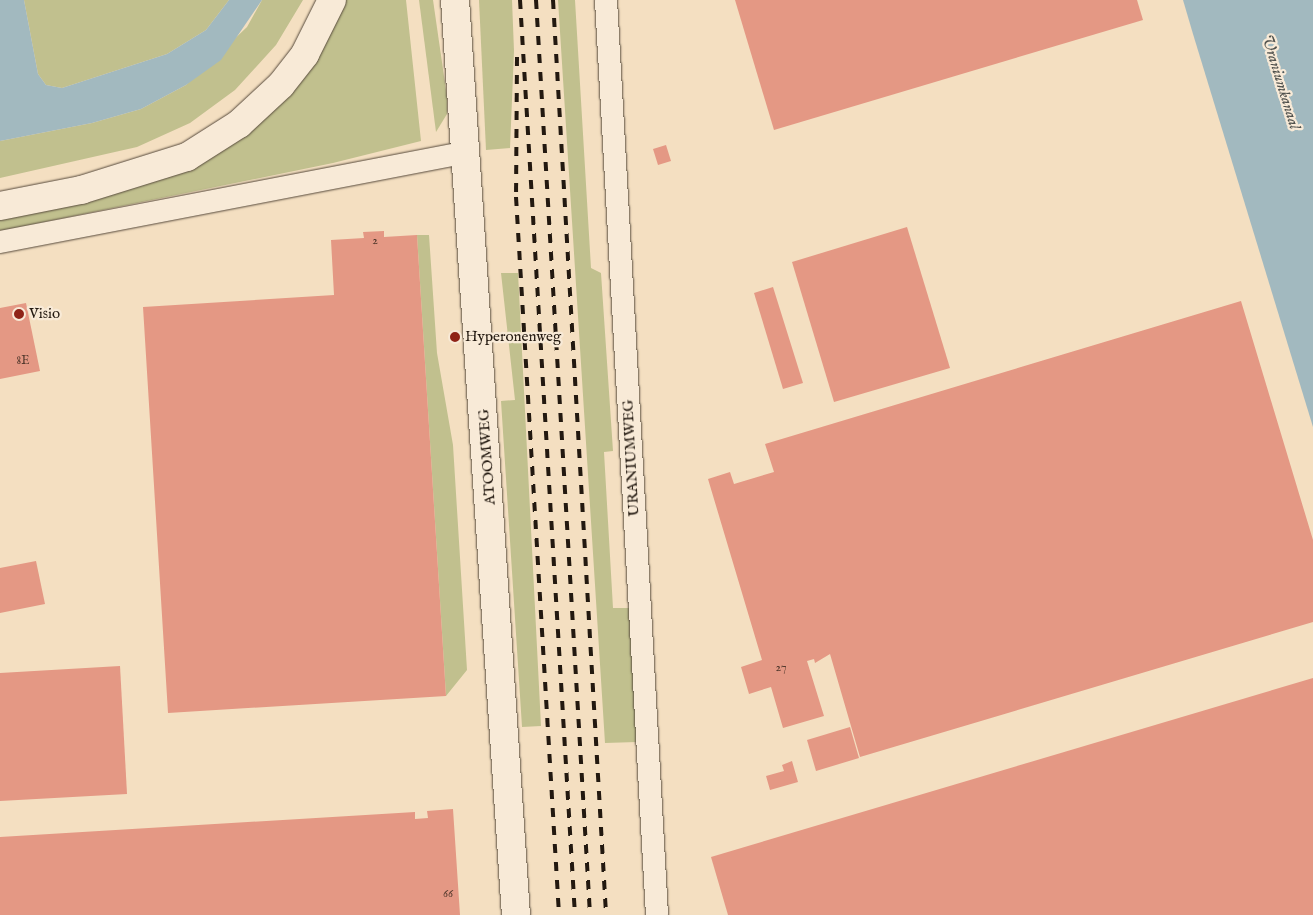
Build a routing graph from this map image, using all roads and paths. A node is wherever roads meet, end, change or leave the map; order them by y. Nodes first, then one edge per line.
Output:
1 (315, 0) edge
2 (332, 0) edge
3 (455, 0) edge
4 (606, 0) edge
5 (466, 152) junction
6 (0, 190) edge
7 (0, 206) edge
8 (0, 242) edge
9 (516, 915) edge
10 (657, 915) edge

1 - 6 street
2 - 7 street
3 - 5 street, ATOOMWEG
4 - 10 street, URANIUMWEG
5 - 8 street
5 - 9 street, ATOOMWEG

